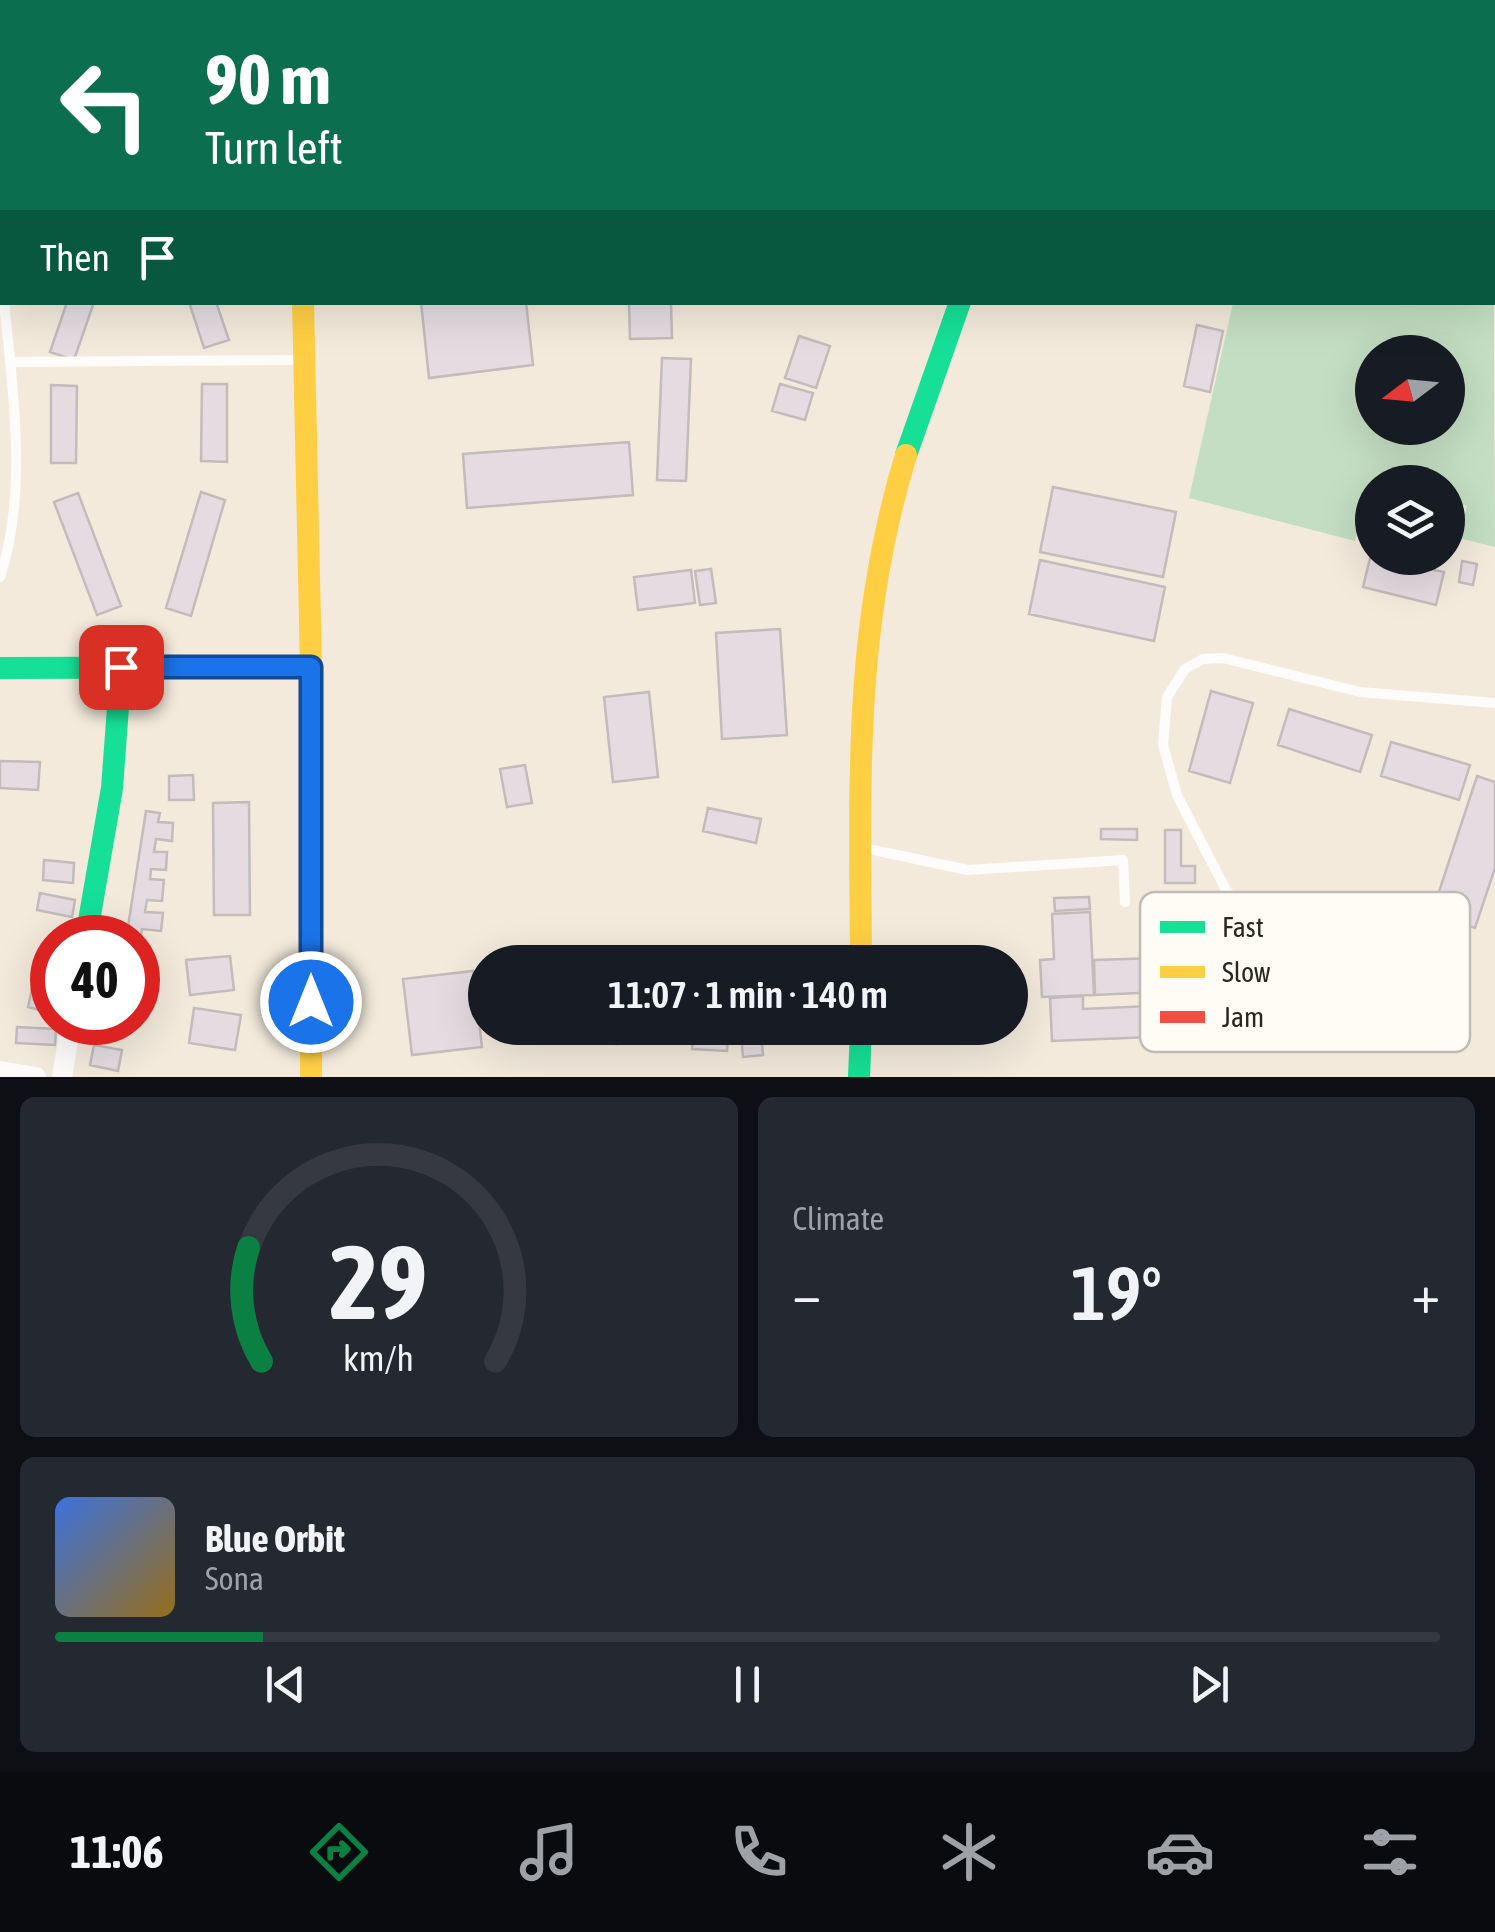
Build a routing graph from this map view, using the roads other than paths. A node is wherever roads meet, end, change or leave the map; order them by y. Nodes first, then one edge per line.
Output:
1 (4, 305) edge
2 (304, 305) edge
3 (959, 305) edge
4 (305, 360) junction
5 (10, 362) junction
6 (0, 577) edge
7 (121, 667) junction
8 (311, 667) junction
9 (0, 668) edge
10 (1495, 703) edge
11 (858, 847) junction
12 (1228, 892) edge
13 (1124, 902) dead end
14 (90, 915) edge
15 (861, 945) edge
16 (67, 1045) edge
17 (860, 1045) edge
18 (0, 1071) edge
19 (36, 1077) edge
20 (62, 1077) edge
21 (311, 1077) edge
22 (859, 1077) edge

1 - 5 lane
2 - 4 street
3 - 11 street
4 - 5 lane
4 - 8 street
5 - 6 lane
7 - 8 street
7 - 9 street
7 - 14 street
8 - 21 street
10 - 12 lane
11 - 13 lane
11 - 15 street
16 - 20 street
17 - 22 street
18 - 19 street

